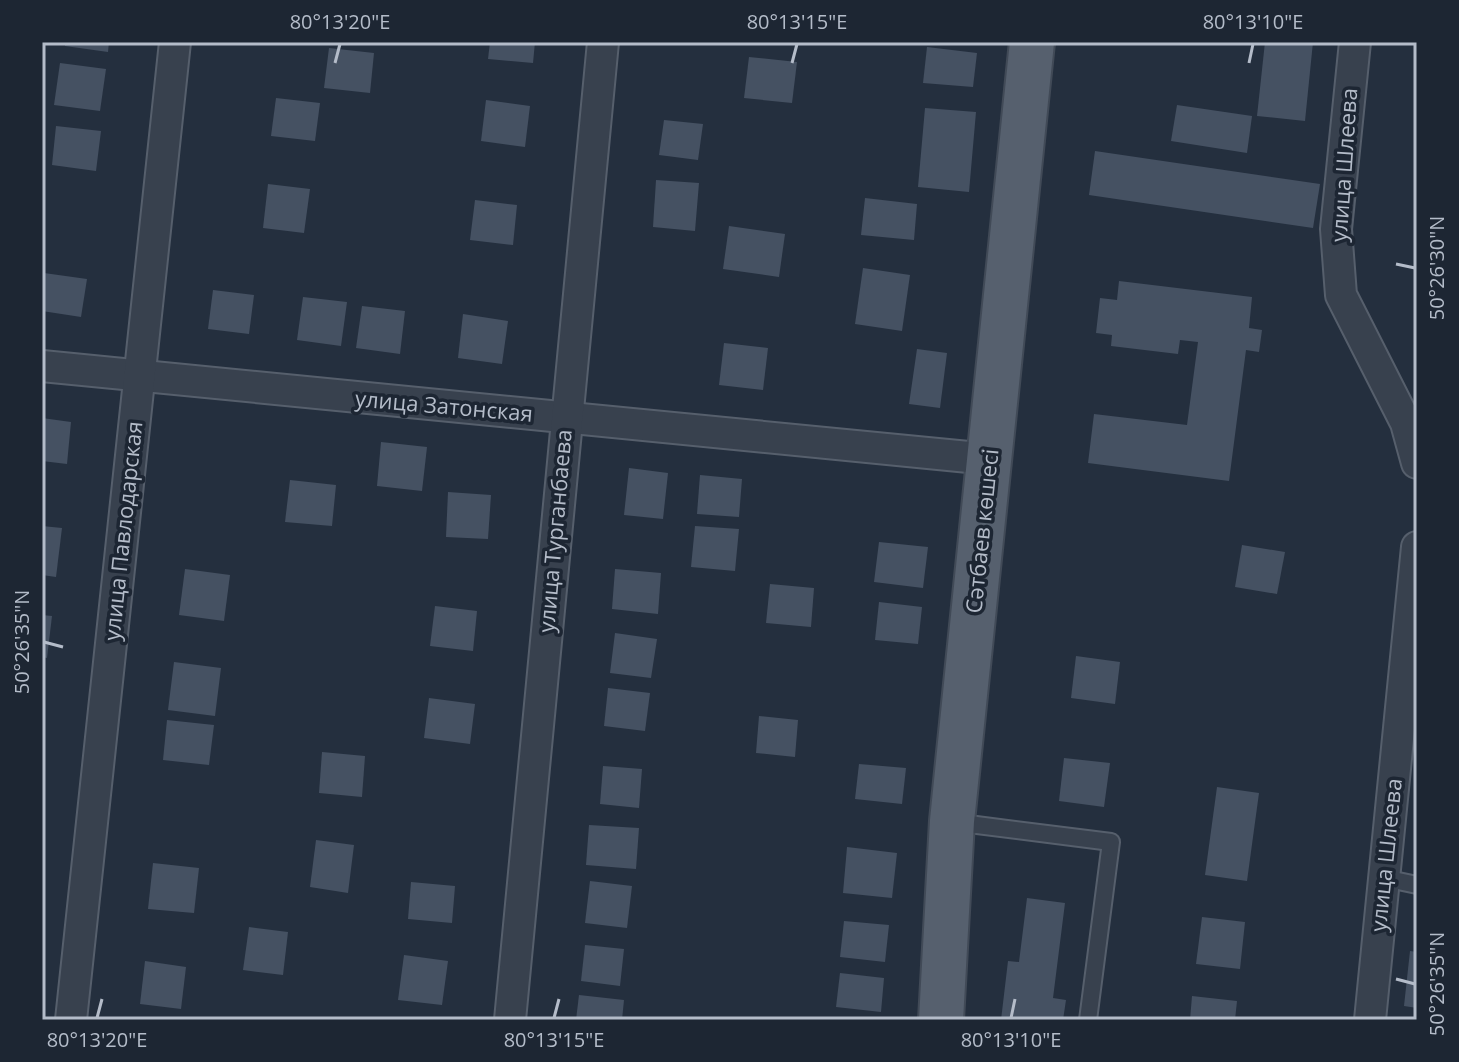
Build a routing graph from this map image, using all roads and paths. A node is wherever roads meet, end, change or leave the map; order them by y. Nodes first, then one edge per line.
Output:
1 (175, 42) edge
2 (603, 42) edge
3 (1032, 42) edge
4 (1355, 42) edge
5 (42, 366) edge
6 (139, 377) junction
7 (566, 418) junction
8 (989, 459) junction
9 (1417, 463) edge
10 (1417, 547) edge
11 (952, 821) junction
12 (1384, 878) junction
13 (1417, 885) edge
14 (71, 1020) edge
15 (510, 1020) edge
16 (941, 1020) edge
17 (1088, 1020) edge
18 (1370, 1020) edge

1 - 6 street, улица Павлодарская
2 - 7 street, улица Турганбаева
3 - 8 main road, Сәтбаев көшесі
4 - 9 street, улица Шлеева
5 - 6 street, улица Затонская
6 - 7 street, улица Затонская
6 - 14 street, улица Павлодарская
7 - 8 street, улица Затонская
7 - 15 street, улица Турганбаева
8 - 11 main road, Сәтбаев көшесі
10 - 12 street, улица Шлеева
11 - 16 main road, Сәтбаев көшесі
11 - 17 lane
12 - 13 lane
12 - 18 street, улица Шлеева

